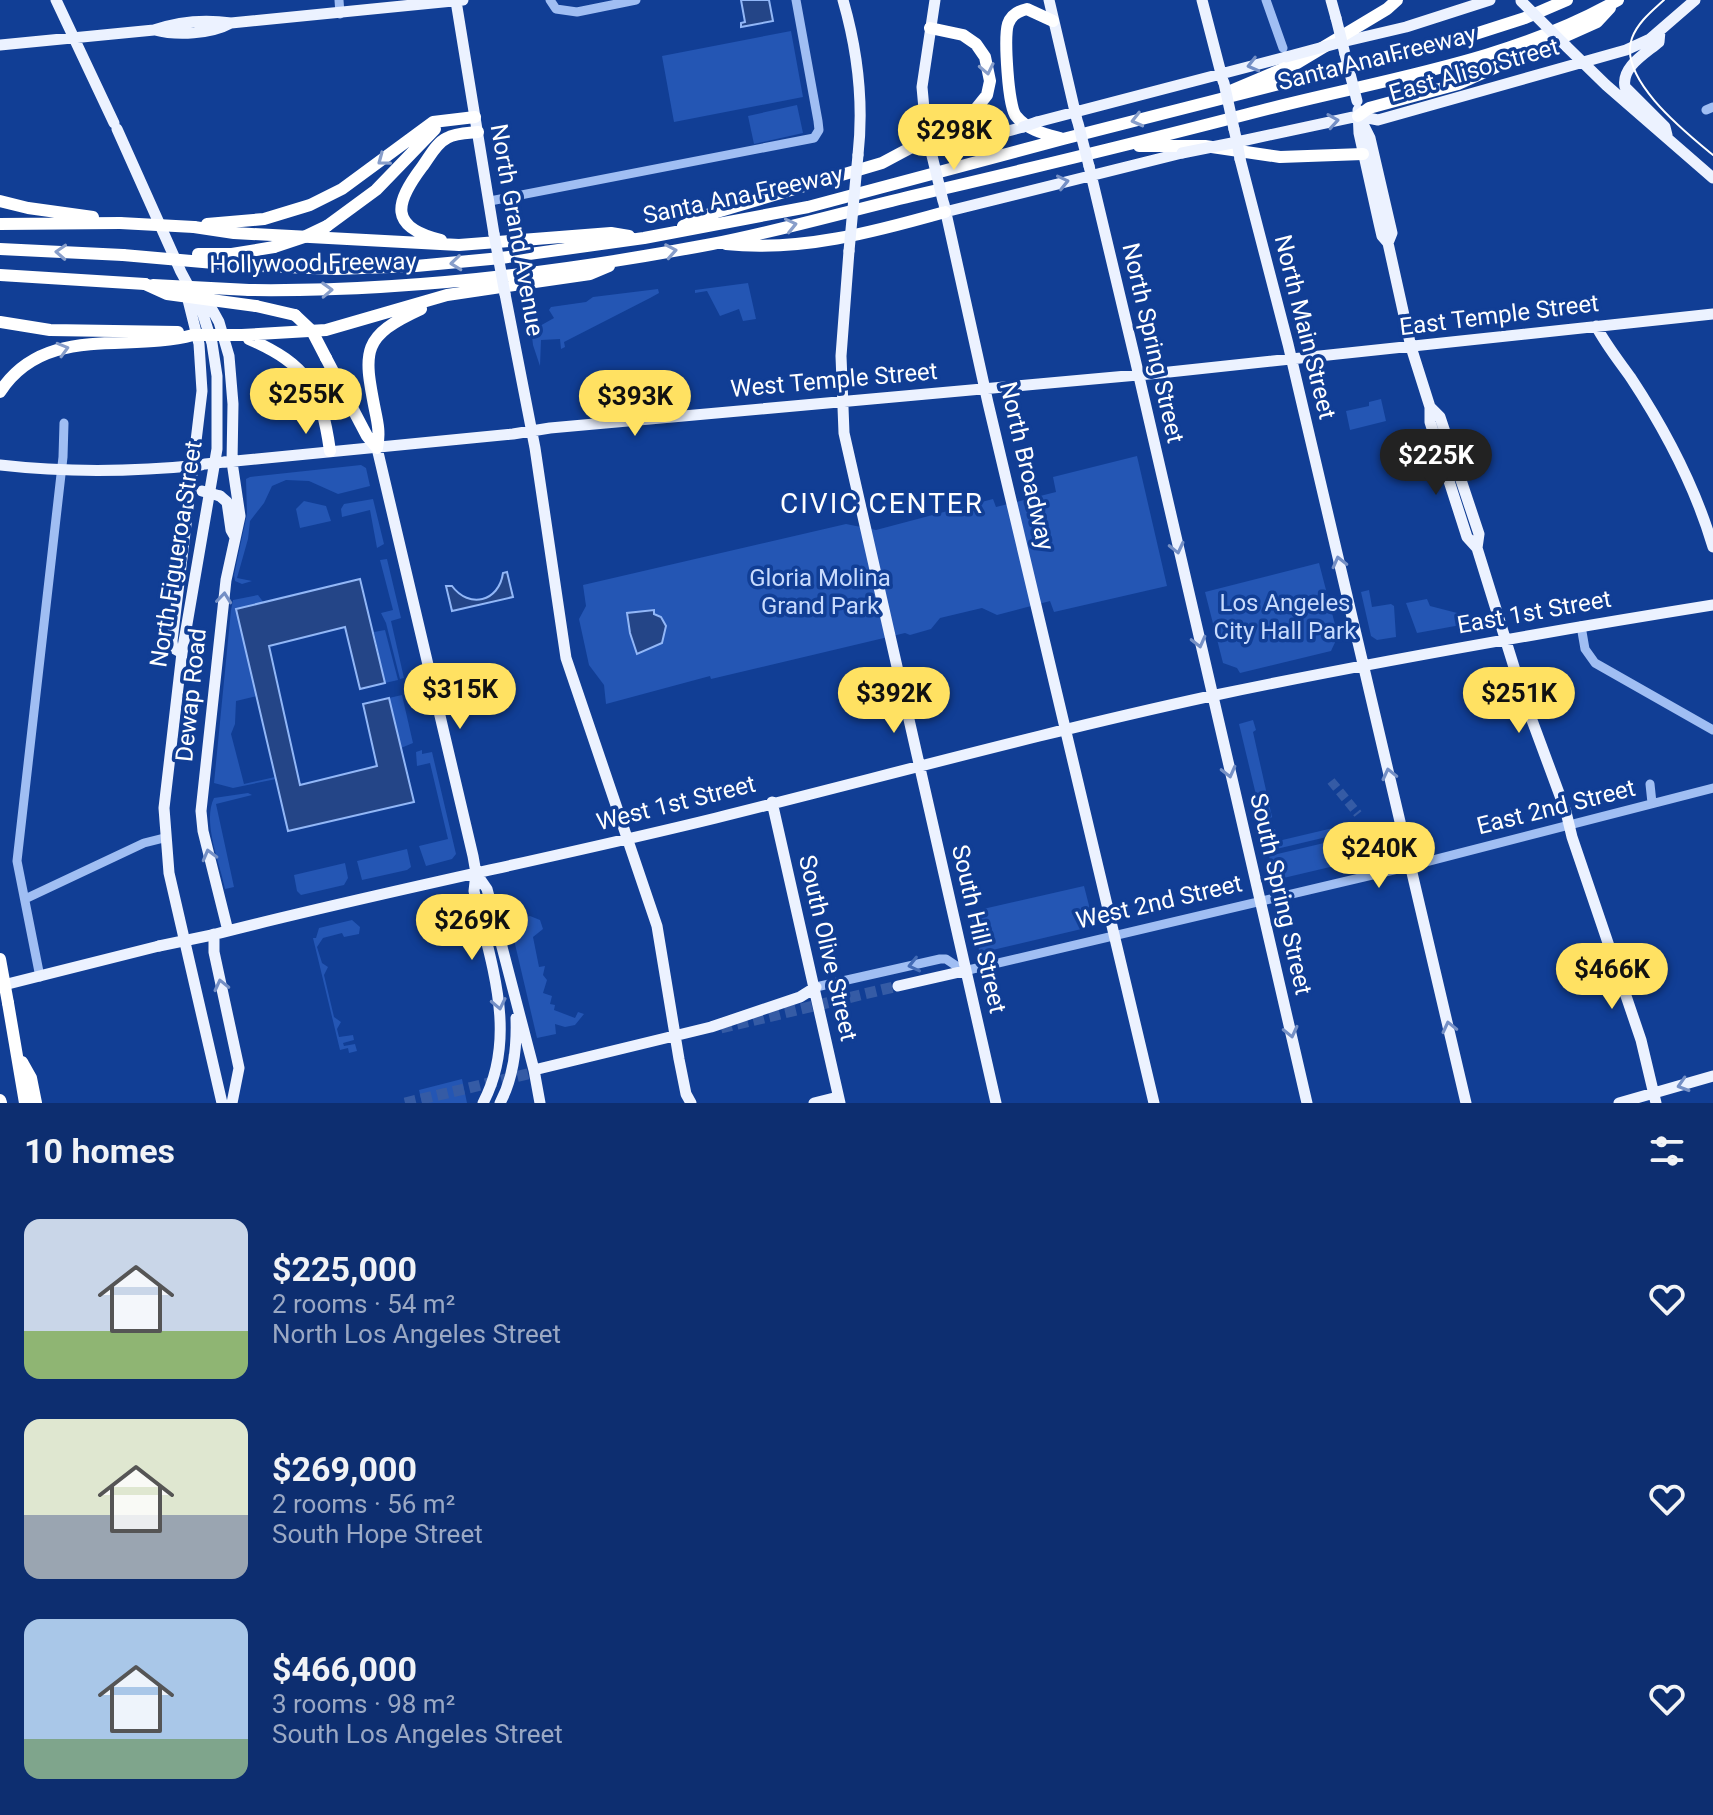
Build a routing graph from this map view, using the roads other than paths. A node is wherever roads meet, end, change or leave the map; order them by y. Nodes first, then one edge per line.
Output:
1 (56, 0) edge
2 (339, 0) edge
3 (458, 0) edge
4 (550, 0) edge
5 (636, 0) edge
6 (796, 0) edge
7 (843, 0) edge
8 (935, 0) edge
9 (1049, 0) edge
10 (1202, 0) edge
11 (1266, 0) edge
12 (1331, 0) edge
13 (1400, 0) edge
14 (1490, 0) edge
15 (1521, 0) edge
16 (1567, 0) edge
17 (1695, 0) edge
18 (1617, 1) edge
19 (340, 14) junction
20 (1053, 21) junction
21 (930, 28) junction
22 (1660, 31) junction
23 (73, 36) junction
24 (1342, 42) junction
25 (0, 45) edge
26 (1284, 52) junction
27 (1582, 62) junction
28 (1222, 79) junction
29 (1211, 102) junction
30 (1358, 116) junction
31 (475, 117) junction
32 (1076, 118) junction
33 (448, 121) junction
34 (478, 132) junction
35 (1063, 139) junction
36 (1668, 139) junction
37 (1237, 142) junction
38 (1124, 146) junction
39 (931, 152) junction
40 (1363, 154) junction
41 (1090, 171) junction
42 (1713, 178) edge
43 (0, 201) edge
44 (490, 201) junction
45 (944, 206) junction
46 (103, 222) junction
47 (0, 224) edge
48 (203, 228) junction
49 (672, 232) junction
50 (644, 238) junction
51 (715, 243) junction
52 (1388, 243) junction
53 (484, 244) junction
54 (0, 249) edge
55 (235, 259) junction
56 (626, 259) junction
57 (181, 272) junction
58 (0, 275) edge
59 (141, 284) junction
60 (469, 291) junction
61 (1713, 314) edge
62 (0, 322) edge
63 (1596, 326) junction
64 (152, 336) junction
65 (250, 337) junction
66 (1411, 347) junction
67 (1290, 360) junction
68 (1139, 375) junction
69 (985, 387) junction
70 (0, 392) edge
71 (841, 401) junction
72 (64, 423) dead end
73 (532, 432) junction
74 (377, 448) junction
75 (330, 451) junction
76 (229, 462) junction
77 (0, 465) edge
78 (200, 465) junction
79 (62, 472) junction
80 (196, 494) junction
81 (235, 537) junction
82 (1713, 547) edge
83 (1713, 605) edge
84 (1581, 626) junction
85 (1505, 639) junction
86 (182, 653) junction
87 (1363, 665) junction
88 (1211, 696) junction
89 (1713, 730) edge
90 (1066, 731) junction
91 (919, 765) junction
92 (1650, 784) dead end
93 (1713, 788) edge
94 (772, 802) junction
95 (1652, 803) junction
96 (1568, 825) junction
97 (164, 838) junction
98 (629, 838) junction
99 (1410, 866) junction
100 (476, 873) junction
101 (25, 899) junction
102 (1261, 901) junction
103 (228, 931) junction
104 (213, 934) junction
105 (1114, 934) junction
106 (0, 959) edge
107 (964, 971) junction
108 (40, 977) junction
109 (0, 986) edge
110 (898, 986) tunnel mouth
111 (816, 987) junction
112 (516, 1001) junction
113 (675, 1036) junction
114 (18, 1056) junction
115 (534, 1070) junction
116 (1713, 1076) edge
117 (1655, 1098) edge
118 (688, 1100) edge
119 (839, 1100) edge
120 (25, 1103) edge
121 (36, 1103) edge
122 (222, 1103) edge
123 (232, 1103) edge
124 (483, 1103) edge
125 (500, 1103) edge
126 (540, 1103) edge
127 (814, 1103) edge
128 (996, 1103) edge
129 (1154, 1103) edge
130 (1307, 1103) edge
131 (1466, 1103) edge
132 (1619, 1103) edge

1 - 23 main road, North Figueroa Street
2 - 19 street
3 - 19 main road
3 - 31 main road, North Grand Avenue
4 - 5 street
6 - 44 street
7 - 71 main road, South Hill Street, bridge
8 - 21 main road
9 - 20 main road, North Spring Street
10 - 28 main road, North Main Street
11 - 26 street
12 - 24 main road, bridge
13 - 29 highway
14 - 24 main road
15 - 27 main road, bridge
16 - 29 highway, Santa Ana Freeway
17 - 22 main road
18 - 30 highway
18 - 38 highway, Santa Ana Freeway
19 - 23 main road
20 - 32 main road, North Spring Street
20 - 35 highway
21 - 39 main road, North Broadway, bridge
21 -> 49 highway
22 - 27 main road, East Aliso Street
22 - 36 main road
23 - 25 main road
23 - 57 main road, North Figueroa Street
24 - 26 main road, bridge
24 - 30 main road, bridge
26 -> 28 main road
27 - 30 main road, East Aliso Street
27 - 36 main road
28 - 32 main road
28 - 37 main road, North Main Street, bridge
29 -> 35 highway, Santa Ana Freeway
37 -> 30 main road, East Aliso Street
30 - 40 main road
30 - 52 main road
31 - 33 highway
31 - 34 main road, North Grand Avenue
32 - 39 main road, bridge
32 - 41 main road, North Spring Street, bridge
33 -> 48 highway
33 - 55 highway, bridge
34 - 44 main road, North Grand Avenue
34 - 53 highway
35 - 49 highway, Santa Ana Freeway
36 - 42 main road
37 - 41 main road, East Aliso Street, bridge
37 - 67 main road, North Main Street, bridge
38 - 40 highway
51 -> 38 highway, Santa Ana Freeway
39 - 45 main road, North Broadway, bridge
40 - 52 main road
45 -> 41 main road, East Aliso Street
41 - 68 main road, North Spring Street
43 - 46 highway
44 - 73 main road, North Grand Avenue, bridge
45 - 51 highway
45 - 69 main road, North Broadway
46 - 47 highway
46 - 48 highway, bridge
48 - 53 highway
49 - 50 highway, Santa Ana Freeway
50 - 53 highway
50 -> 55 highway, Santa Ana Freeway
56 -> 51 highway, Santa Ana Freeway
52 - 66 main road
55 -> 54 highway, Santa Ana Freeway, bridge
59 -> 56 highway, Hollywood Freeway, bridge
56 - 60 highway
57 - 76 main road, Dewap Road
57 - 78 main road
57 - 86 main road, North Figueroa Street
58 - 59 highway, Hollywood Freeway
59 - 74 highway, bridge
60 - 65 highway
60 - 74 highway
61 - 63 main road, East Temple Street
62 - 64 highway
63 - 66 main road, East Temple Street
63 - 82 main road
64 - 65 highway, bridge
70 -> 64 highway
65 - 75 highway
66 - 67 main road, East Temple Street
66 - 85 main road
67 - 68 main road, West Temple Street
87 -> 67 main road, North Main Street
68 - 69 main road, West Temple Street
68 -> 88 main road, North Spring Street
69 - 71 main road, West Temple Street
69 - 90 main road, North Broadway
71 - 73 main road, West Temple Street
71 - 91 main road, South Hill Street
72 - 79 street
73 - 74 main road, West Temple Street
73 - 98 main road, North Grand Avenue
74 - 75 main road, West Temple Street
74 - 100 main road
75 - 76 main road, West Temple Street
76 - 78 main road, West Temple Street, bridge
76 - 81 main road, Dewap Road
77 - 79 main road, West Temple Street
78 - 79 main road, West Temple Street
78 - 80 main road
79 - 101 street
80 - 81 main road, bridge
80 - 86 main road
103 -> 81 main road, Dewap Road
83 - 84 main road, East 1st Street
84 - 85 main road, East 1st Street
84 - 89 street
85 - 87 main road, East 1st Street
85 - 96 main road
86 - 97 main road, North Figueroa Street
87 - 88 main road, West 1st Street
99 -> 87 main road, North Main Street
88 - 90 main road, West 1st Street
88 -> 102 main road, South Spring Street
90 - 91 main road, West 1st Street
90 - 105 main road, North Broadway
91 - 94 main road, West 1st Street
91 - 107 main road, South Hill Street
92 - 95 street
93 - 95 street, East 2nd Street
94 - 98 main road, West 1st Street
94 - 111 main road, South Olive Street
95 - 96 street, East 2nd Street
96 - 99 street, East 2nd Street
96 - 117 main road
97 - 101 street
97 - 122 main road, North Figueroa Street
98 - 100 main road, West 1st Street
98 - 113 main road, North Grand Avenue
99 - 102 street, West 2nd Street
131 -> 99 main road, North Main Street
100 - 103 main road, West 1st Street
100 - 112 main road
100 -> 124 main road
101 - 108 street
102 - 105 street, West 2nd Street
102 -> 130 main road, South Spring Street
103 - 104 main road, West 1st Street
104 - 108 main road, West 1st Street, bridge
123 -> 104 main road
105 - 107 street, West 2nd Street
105 - 129 main road, North Broadway
106 - 114 highway, bridge
107 - 110 main road, West 2nd Street
107 -> 111 street, West 2nd Street
107 - 128 main road, South Hill Street
108 - 109 main road, West 1st Street
111 - 113 main road, West 2nd Street
111 - 119 main road, South Olive Street
112 - 115 main road
112 - 125 main road
113 - 115 main road, West 2nd Street
113 - 118 main road, North Grand Avenue
114 - 120 highway
114 - 121 highway
115 - 126 main road
116 -> 117 main road
117 - 132 main road
119 - 127 main road

